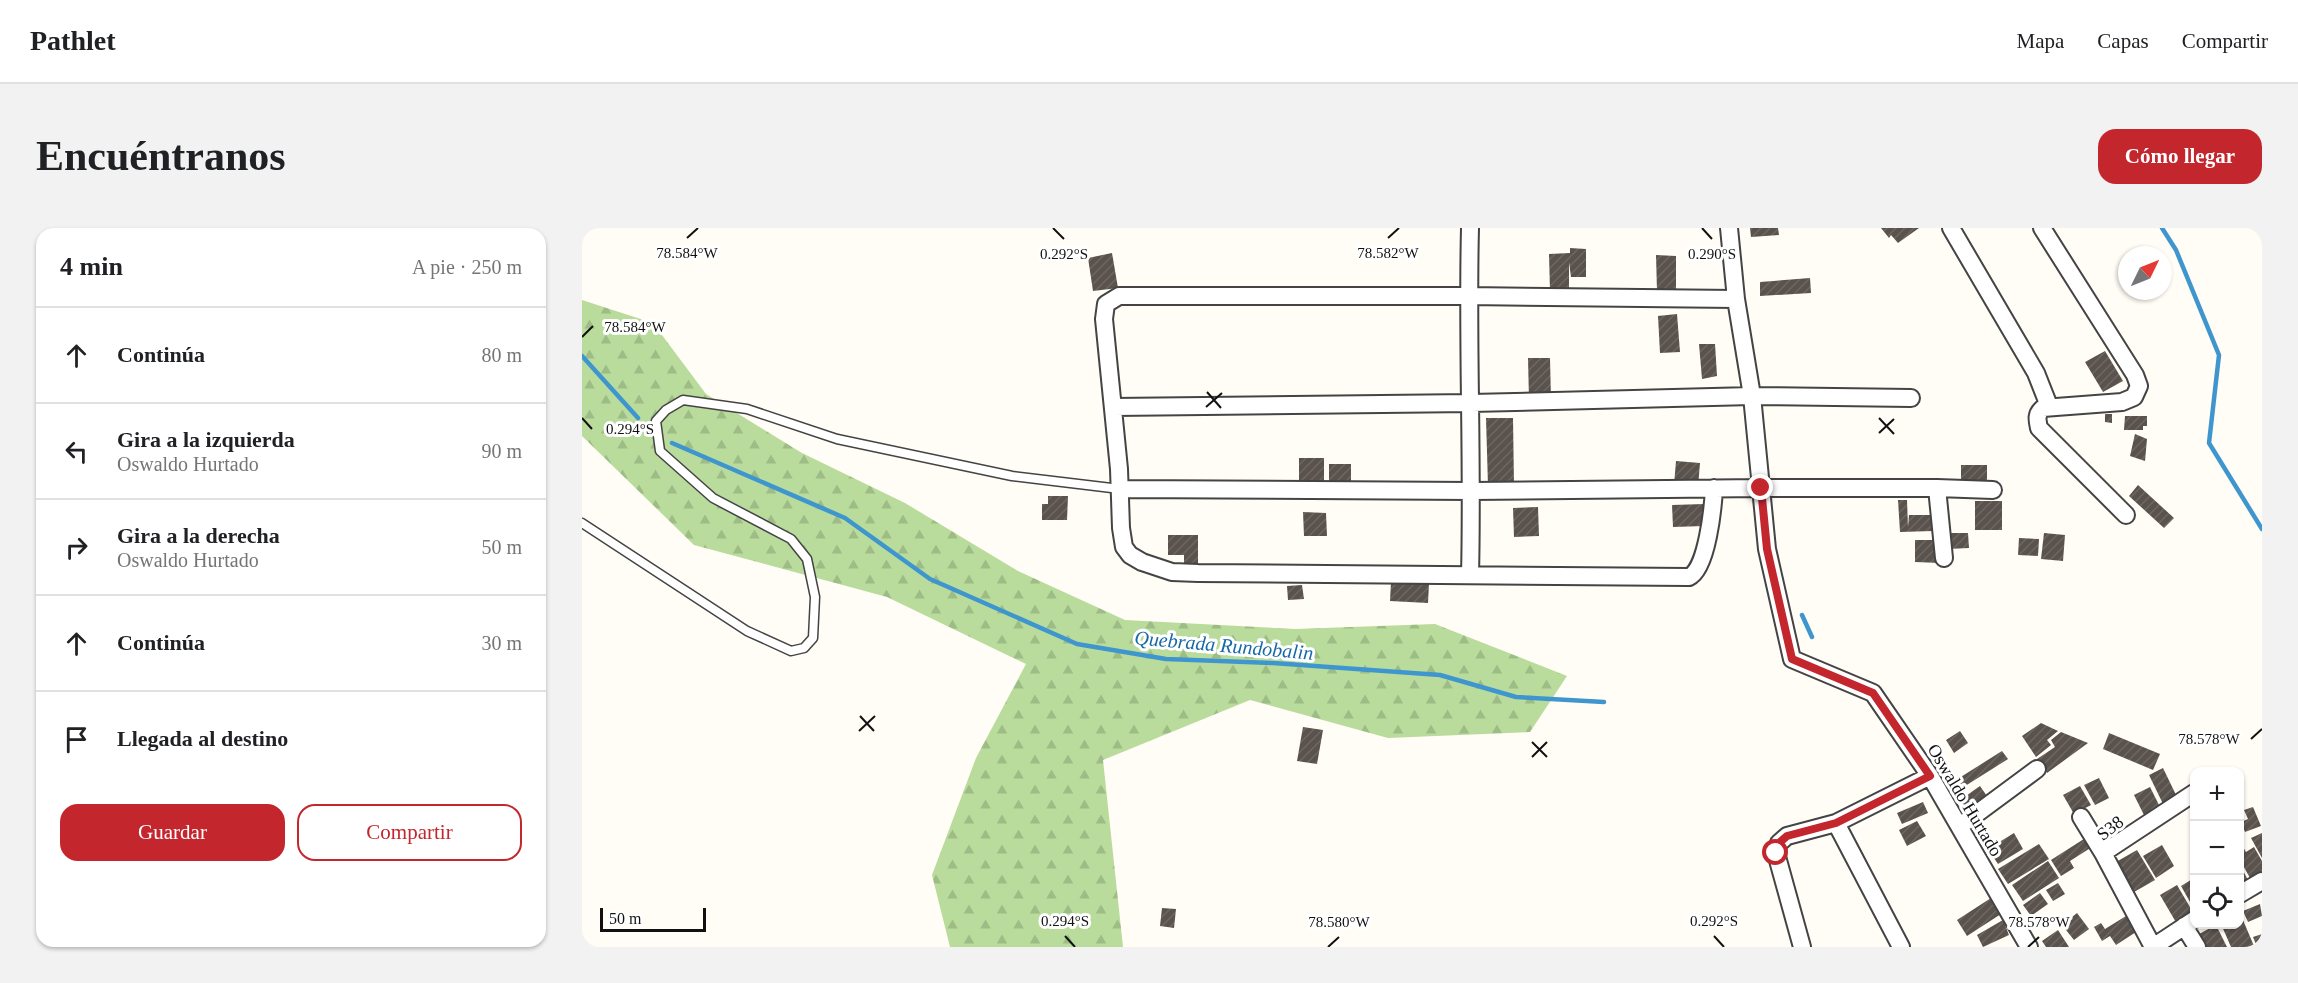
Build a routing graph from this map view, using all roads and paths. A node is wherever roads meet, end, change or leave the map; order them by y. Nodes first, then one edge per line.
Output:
1 (1470, 228) edge
2 (1729, 228) edge
3 (1952, 228) edge
4 (2042, 228) edge
5 (1468, 296) junction
6 (1736, 299) junction
7 (1752, 396) junction
8 (1911, 398) dead end
9 (1471, 403) junction
10 (2049, 406) junction
11 (1114, 407) junction
12 (1714, 488) junction
13 (1761, 488) junction
14 (1937, 488) junction
15 (1120, 489) junction
16 (1993, 490) dead end
17 (1472, 491) junction
18 (2126, 515) dead end
19 (582, 523) edge
20 (1944, 558) dead end
21 (1470, 575) junction
22 (2037, 769) dead end
23 (1930, 776) junction
24 (2190, 796) edge
25 (2081, 817) dead end
26 (1836, 823) junction
27 (1960, 826) junction
28 (2103, 853) junction
29 (2262, 881) edge
30 (2244, 892) edge
31 (2189, 923) edge
32 (1802, 947) edge
33 (1901, 947) edge
34 (2029, 947) edge
35 (2153, 947) edge
36 (2197, 947) edge

1 - 5 street
2 - 6 street, Oswaldo Hurtado
3 - 10 street
4 - 10 street
5 - 6 street
5 - 9 street
5 - 11 street
6 - 7 street, Oswaldo Hurtado
7 - 8 street
7 - 9 street
7 - 13 street, Oswaldo Hurtado
9 - 11 street
9 - 17 street
10 - 18 street
11 - 15 street
12 - 13 street
12 - 17 street
12 - 21 street
13 - 14 street
13 - 23 street, Oswaldo Hurtado
14 - 16 street
14 - 20 street
15 - 17 street
15 - 19 lane
15 - 21 street
17 - 21 street
22 - 27 street
23 - 26 street
23 - 27 street, Oswaldo Hurtado
24 - 28 street, S38
25 - 28 street
26 - 32 street
26 - 33 street
27 - 34 street, Oswaldo Hurtado
28 - 35 street, S38
29 - 30 street
31 - 35 street, S38
31 - 36 street, S38

